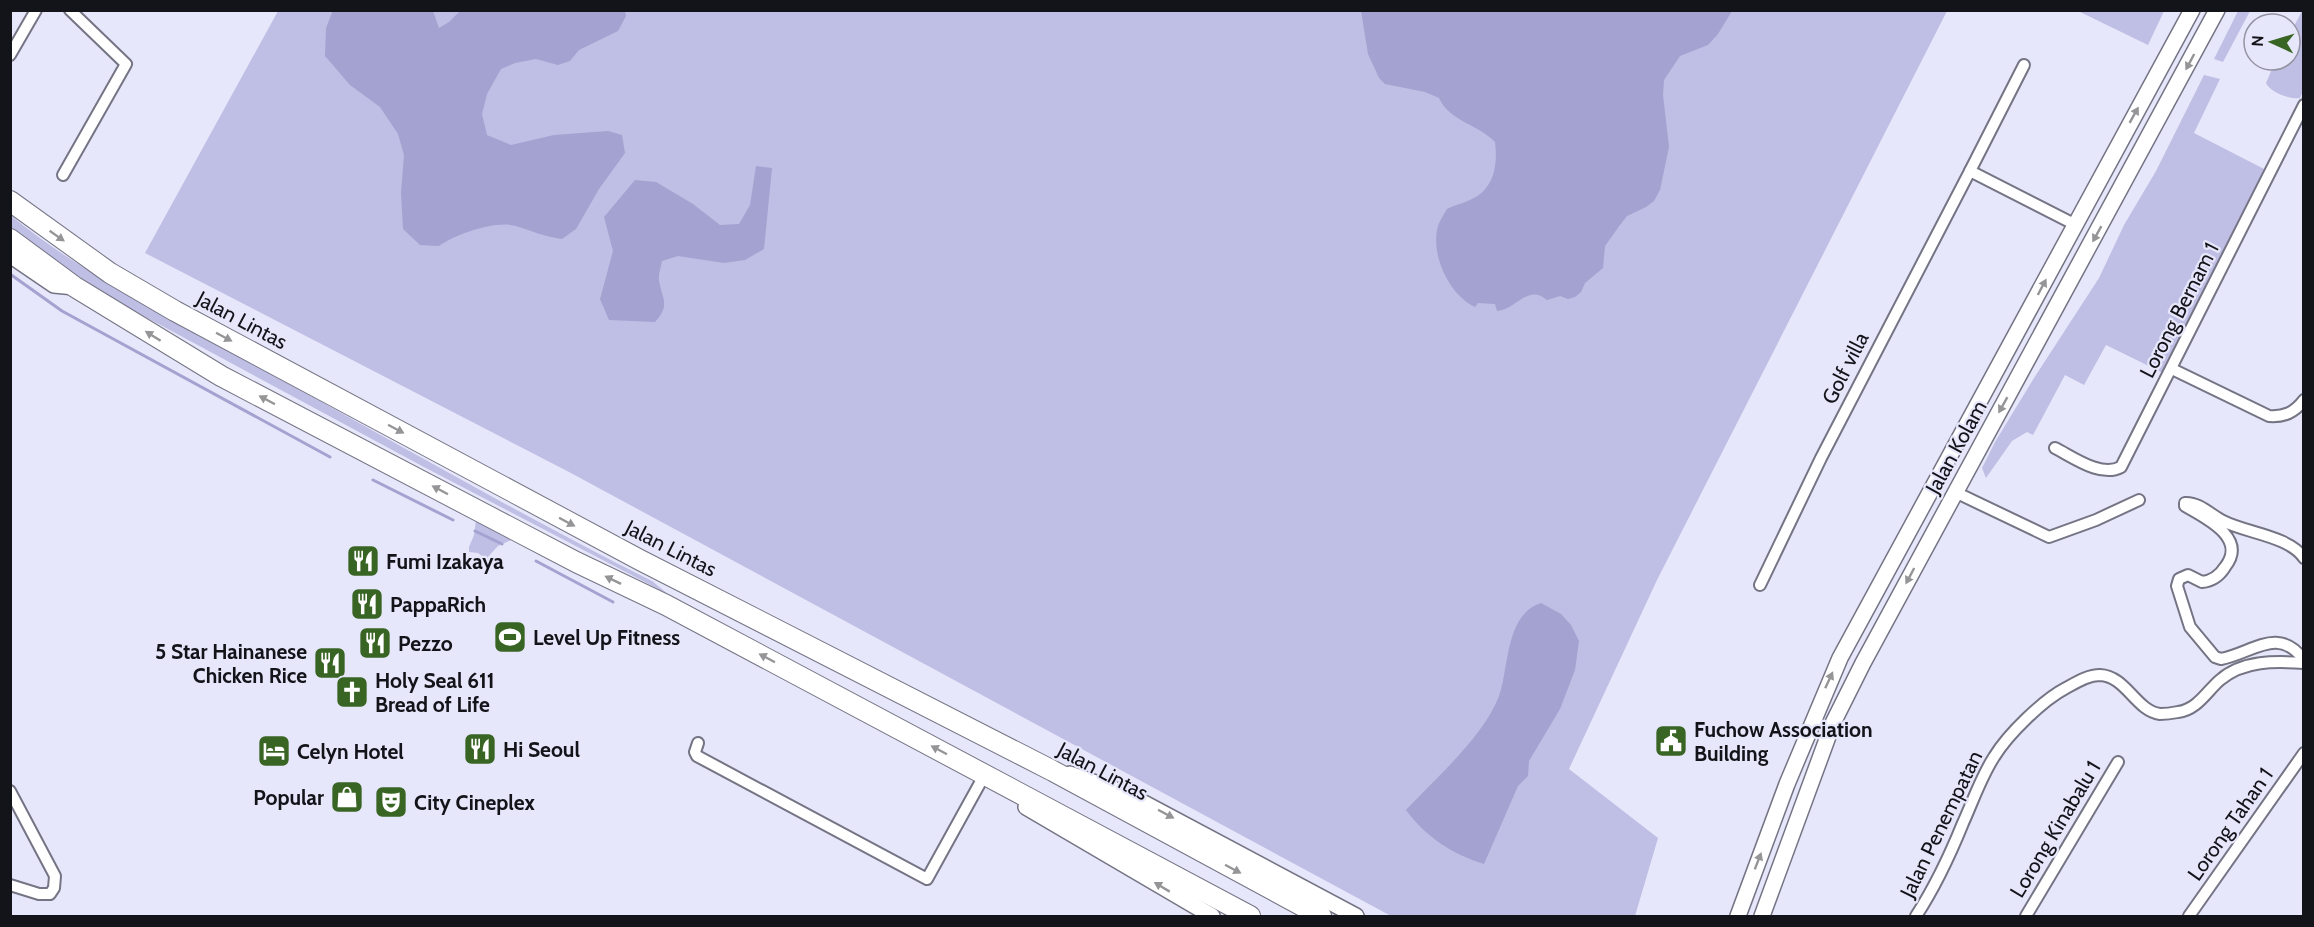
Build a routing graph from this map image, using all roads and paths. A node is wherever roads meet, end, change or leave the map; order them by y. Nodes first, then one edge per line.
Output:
1 (36, 10) edge
2 (70, 10) edge
3 (2192, 10) edge
4 (2217, 10) edge
5 (10, 56) edge
6 (2024, 65) dead end
7 (2304, 105) edge
8 (1970, 171) junction
9 (63, 174) dead end
10 (10, 201) edge
11 (2074, 224) junction
12 (10, 239) edge
13 (10, 255) edge
14 (75, 287) junction
15 (2060, 302) junction
16 (2031, 308) junction
17 (2172, 369) junction
18 (2304, 400) edge
19 (2055, 448) dead end
20 (1955, 492) junction
21 (2139, 500) dead end
22 (2304, 558) edge
23 (640, 560) junction
24 (1760, 585) dead end
25 (666, 605) junction
26 (2304, 661) edge
27 (698, 743) dead end
28 (2304, 753) edge
29 (2118, 762) dead end
30 (1053, 771) junction
31 (988, 775) junction
32 (10, 791) edge
33 (10, 885) edge
34 (1212, 916) edge
35 (1251, 916) edge
36 (1321, 916) edge
37 (1356, 916) edge
38 (1738, 916) edge
39 (1762, 916) edge
40 (1916, 916) edge
41 (2026, 916) edge
42 (2189, 916) edge

1 - 5 street
2 - 9 street
11 -> 3 main road, Jalan Kolam
4 -> 15 main road, Jalan Kolam
6 - 8 street, Golf villa
7 - 17 street, Lorong Bernam 1
8 - 11 street
8 - 24 street, Golf villa
10 -> 23 highway, Jalan Lintas
16 -> 11 main road, Jalan Kolam
12 - 14 highway
13 - 14 main road
25 -> 14 highway
15 - 16 main road
15 -> 20 main road, Jalan Kolam
38 -> 16 main road, Jalan Kolam
17 - 18 street
17 - 19 street, Lorong Bernam 1
20 - 21 street
20 -> 39 main road, Jalan Kolam
22 - 26 street
23 - 25 highway
23 - 30 highway, Jalan Lintas
31 -> 25 highway
26 - 40 street, Jalan Penempatan
27 - 31 street
28 - 42 street, Lorong Tahan 1
29 - 41 street, Lorong Kinabalu 1
30 -> 36 highway, Jalan Lintas
30 -> 37 main road
34 -> 31 main road
31 - 35 highway
32 - 33 street

